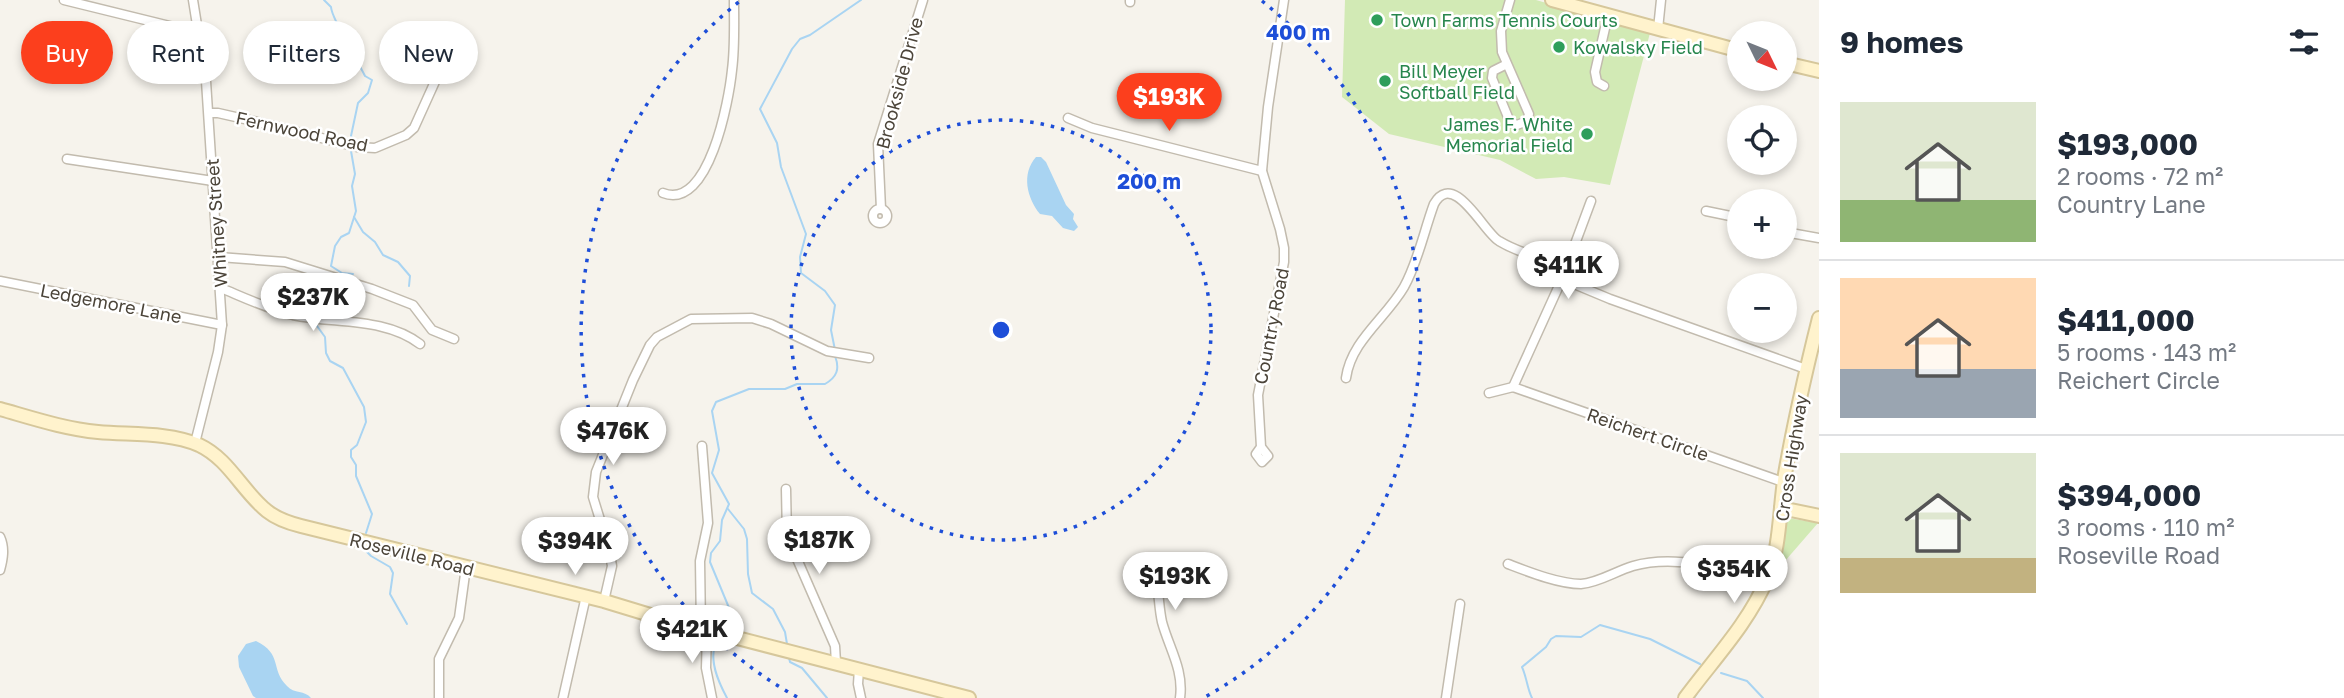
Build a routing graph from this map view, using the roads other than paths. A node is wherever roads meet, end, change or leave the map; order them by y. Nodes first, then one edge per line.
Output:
1 (64, 0) edge
2 (193, 0) edge
3 (734, 0) edge
4 (923, 0) edge
5 (1284, 0) edge
6 (1510, 0) edge
7 (1552, 0) edge
8 (1661, 0) edge
9 (1608, 15) junction
10 (149, 21) edge
11 (196, 21) edge
12 (1658, 29) junction
13 (1727, 48) edge
14 (1507, 64) junction
15 (1797, 66) edge
16 (1819, 71) edge
17 (206, 84) edge
18 (434, 84) edge
19 (1604, 86) dead end
20 (209, 113) junction
21 (1068, 118) dead end
22 (67, 159) dead end
23 (1262, 171) junction
24 (213, 181) junction
25 (663, 192) dead end
26 (1591, 201) dead end
27 (881, 209) dead end
28 (1706, 211) dead end
29 (1727, 215) edge
30 (1797, 234) edge
31 (1819, 239) edge
32 (219, 257) junction
33 (1567, 266) junction
34 (1562, 279) junction
35 (0, 281) edge
36 (221, 288) junction
37 (1819, 318) edge
38 (222, 325) junction
39 (454, 339) dead end
40 (420, 344) dead end
41 (869, 358) dead end
42 (1806, 369) junction
43 (1346, 378) dead end
44 (1513, 387) junction
45 (1489, 393) dead end
46 (0, 409) edge
47 (195, 443) junction
48 (702, 446) dead end
49 (1261, 447) dead end
50 (1783, 482) junction
51 (786, 489) dead end
52 (1781, 508) junction
53 (1819, 516) edge
54 (0, 537) edge
55 (1148, 563) dead end
56 (1508, 564) dead end
57 (466, 567) junction
58 (0, 569) edge
59 (1765, 584) junction
60 (586, 596) junction
61 (604, 601) junction
62 (1460, 604) dead end
63 (704, 630) junction
64 (836, 663) junction
65 (859, 669) junction
66 (439, 698) edge
67 (563, 698) edge
68 (712, 698) edge
69 (861, 698) edge
70 (970, 698) edge
71 (1180, 698) edge
72 (1446, 698) edge
73 (1685, 698) edge

1 - 10 street
2 - 11 street, Whitney Street
3 - 25 street
4 - 27 street, Brookside Drive
5 - 23 street, Country Road
6 - 14 street
7 - 9 street
8 - 12 street
9 - 12 street
9 - 19 street
12 - 13 street
14 - 14 street
15 - 16 street
17 - 20 street, Whitney Street
18 - 20 street, Fernwood Road
20 - 24 street, Whitney Street
21 - 23 street
22 - 24 street
23 - 49 street, Country Road
24 - 32 street, Whitney Street
26 - 33 street
28 - 29 street
30 - 31 street
32 - 36 street, Whitney Street
32 - 39 street
33 - 34 street
33 - 43 street
34 - 42 street
34 - 44 street
35 - 38 street, Ledgemore Lane
36 - 38 street, Whitney Street
36 - 40 street
37 - 42 street, Cross Highway
38 - 47 street, Whitney Street
41 - 61 street
42 - 50 street, Cross Highway
44 - 45 street
44 - 50 street, Reichert Circle
46 - 47 street, Roseville Road
47 - 57 street, Roseville Road
48 - 63 street
50 - 52 street, Cross Highway
51 - 64 street
52 - 53 street
52 - 59 street, Cross Highway
54 - 58 street
55 - 71 street
56 - 59 street
57 - 60 street, Roseville Road
57 - 66 street
59 - 73 street, Cross Highway
60 - 61 street, Roseville Road
60 - 67 street
61 - 63 street, Roseville Road
62 - 72 street
63 - 64 street, Roseville Road
63 - 68 street
64 - 65 street, Roseville Road
65 - 69 street
65 - 70 street, Roseville Road

